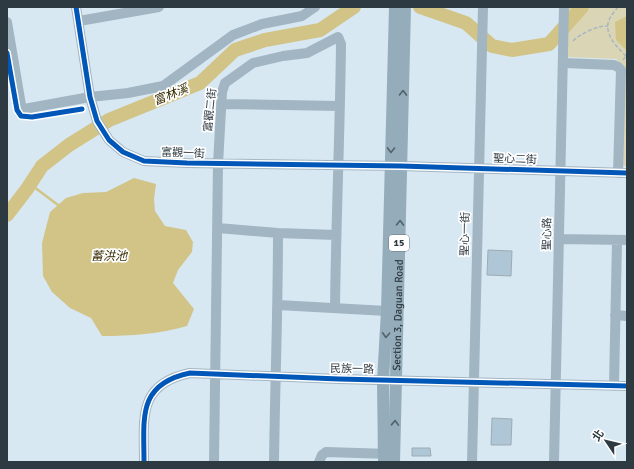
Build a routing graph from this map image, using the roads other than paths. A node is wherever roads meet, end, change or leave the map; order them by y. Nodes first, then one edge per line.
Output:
1 (76, 7) edge
2 (159, 7) edge
3 (315, 7) edge
4 (394, 7) edge
5 (405, 7) edge
6 (483, 7) edge
7 (564, 8) edge
8 (79, 21) junction
9 (7, 22) edge
10 (399, 25) junction
11 (564, 63) junction
12 (90, 97) junction
13 (221, 104) junction
14 (340, 106) junction
15 (218, 164) junction
16 (339, 165) junction
17 (396, 166) junction
18 (479, 168) junction
19 (561, 171) junction
20 (623, 173) edge
21 (218, 228) junction
22 (278, 233) junction
23 (336, 235) junction
24 (559, 239) junction
25 (622, 240) edge
26 (278, 305) junction
27 (335, 308) junction
28 (387, 311) junction
29 (615, 315) junction
30 (627, 316) edge
31 (214, 374) junction
32 (275, 377) junction
33 (384, 380) junction
34 (396, 380) junction
35 (474, 383) junction
36 (555, 385) junction
37 (614, 386) junction
38 (627, 386) edge
39 (389, 458) edge
40 (144, 462) edge
41 (214, 462) edge
42 (274, 462) edge
43 (319, 462) edge
44 (472, 462) edge
45 (554, 462) edge

1 - 8 street, 富觀一街
2 - 8 street
3 - 12 street
4 - 10 main road, 15
5 - 10 main road, 15
6 - 18 street, 聖心一街
7 - 11 street, 聖心路
8 - 12 street, 富觀一街
9 - 12 street
10 - 17 main road, Section 3, Daguan Road / 15
11 - 19 street, 聖心路
11 - 20 street
12 - 15 street, 富觀一街
13 - 14 street
13 - 14 street, 富觀二街
13 - 15 street, 富觀二街
14 - 16 street, 富觀二街
15 - 16 street, 富觀一街
15 - 21 street, 富觀二街
16 - 17 street, 富觀一街
16 - 23 street, 富觀二街
17 - 18 street, 聖心二街
17 - 28 main road, Section 3, Daguan Road / 15
34 -> 17 main road, Section 3, Daguan Road / 15
18 - 19 street, 聖心二街
18 - 35 street, 聖心一街
19 - 20 street, 聖心二街
19 - 24 street, 聖心路
21 - 22 street
21 - 31 street, 富觀二街
22 - 23 street
22 - 26 street
23 - 27 street, 富觀二街
24 - 25 street
24 - 36 street, 聖心路
25 - 29 street
26 - 27 street
26 - 32 street
27 - 28 street
28 -> 33 main road, Section 3, Daguan Road / 15
29 - 30 street
29 - 37 street
31 - 32 street, 民族一路
31 - 40 street, 民族一路
31 - 41 street, 富觀二街
32 - 33 street, 民族一路
32 - 42 street
33 - 34 street, 民族一路
33 - 39 main road, Section 3, Daguan Road / 15
34 - 35 street, 民族一路
39 -> 34 main road, Section 3, Daguan Road / 15
35 - 36 street, 民族一路
35 - 44 street, 聖心一街
36 - 37 street, 民族一路
36 - 45 street, 聖心路
37 - 38 street, 民族一路
39 - 43 street

